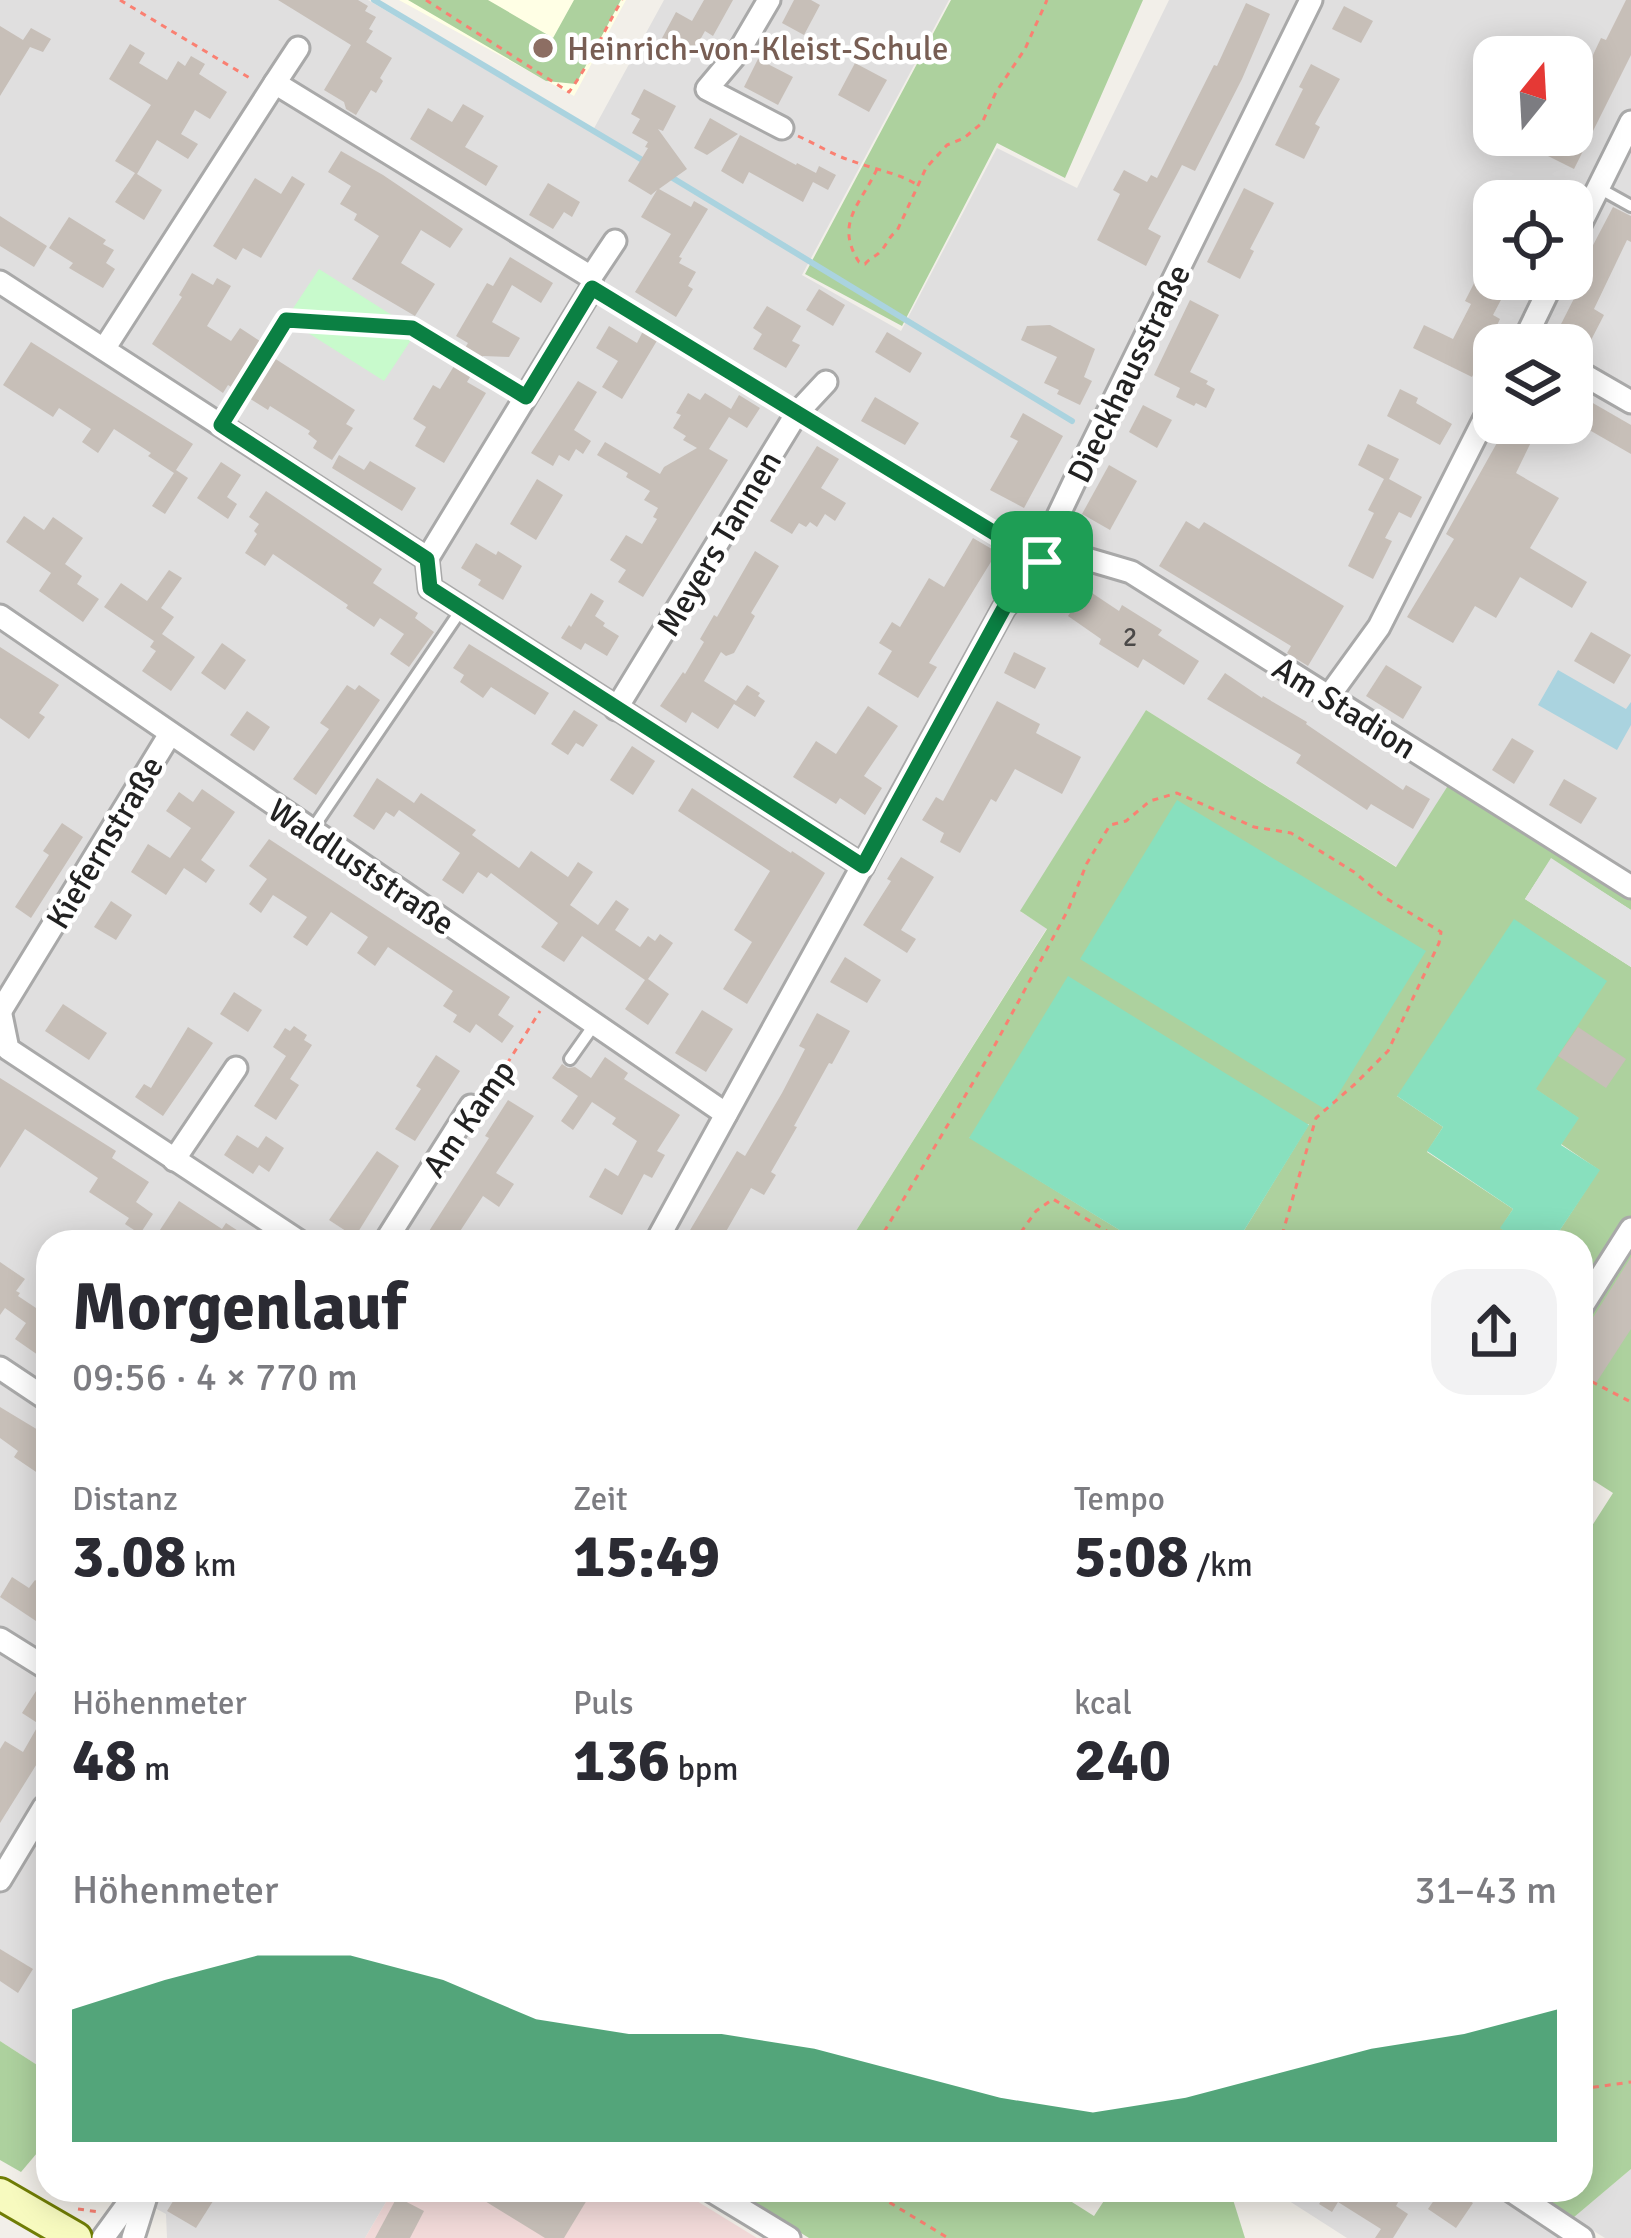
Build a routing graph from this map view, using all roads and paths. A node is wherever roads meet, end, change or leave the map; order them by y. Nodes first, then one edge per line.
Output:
1 (120, 0) edge
2 (426, 0) edge
3 (622, 0) edge
4 (769, 0) edge
5 (1047, 0) edge
6 (1311, 0) edge
7 (298, 48) dead end
8 (272, 86) junction
9 (1631, 122) edge
10 (782, 128) joint
11 (877, 169) junction
12 (917, 185) junction
13 (1597, 188) junction
14 (1593, 196) edge
15 (1631, 206) edge
16 (615, 241) dead end
17 (0, 282) edge
18 (592, 283) junction
19 (104, 349) junction
20 (1593, 380) edge
21 (826, 382) dead end
22 (526, 397) junction
23 (1631, 402) edge
24 (796, 413) junction
25 (221, 425) junction
26 (1473, 441) edge
27 (1046, 554) junction
28 (427, 559) junction
29 (462, 609) junction
30 (0, 616) edge
31 (1329, 696) junction
32 (616, 709) junction
33 (170, 734) junction
34 (311, 831) junction
35 (863, 866) junction
36 (1631, 887) edge
37 (550, 994) junction
38 (0, 1010) edge
39 (594, 1025) junction
40 (570, 1059) dead end
41 (236, 1068) dead end
42 (471, 1106) joint
43 (726, 1114) junction
44 (174, 1160) junction
45 (1631, 1229) edge
46 (282, 1230) edge
47 (393, 1230) edge
48 (663, 1230) edge
49 (885, 1230) edge
50 (1023, 1230) edge
51 (1105, 1230) edge
52 (1283, 1230) edge
53 (1593, 1289) edge
54 (0, 1368) edge
55 (1593, 1382) edge
56 (36, 1392) edge
57 (1631, 1402) edge
58 (0, 1639) edge
59 (36, 1662) edge
60 (36, 1824) edge
61 (0, 1880) edge
62 (1631, 2082) edge
63 (1593, 2087) edge
64 (0, 2194) edge
65 (129, 2202) edge
66 (144, 2202) edge
67 (729, 2202) edge
68 (889, 2202) edge
69 (1528, 2202) edge
70 (65, 2204) dead end
71 (109, 2228) edge
72 (785, 2237) edge
73 (76, 2238) edge
74 (133, 2238) edge
75 (948, 2238) edge
76 (1582, 2238) edge

1 - 8 path
2 - 3 path
4 - 10 street
5 - 12 path
6 - 27 street, Dieckhausstraße
7 - 8 street
8 - 18 street
8 - 19 street
9 - 13 street
10 - 11 path
11 - 12 path
11 - 12 path
13 - 14 street
13 - 15 lane
16 - 18 street
17 - 19 street
18 - 22 street
18 - 24 path
19 - 25 street
20 - 23 street
21 - 24 street, Meyers Tannen
22 - 25 path
22 - 28 street
24 - 27 path
24 - 32 street, Meyers Tannen
25 - 28 street
26 - 31 street
27 - 31 street, Am Stadion
27 - 35 street, Dieckhausstraße
28 - 29 street
29 - 32 street
29 - 34 lane
30 - 33 street, Waldluststraße
31 - 36 street, Am Stadion
32 - 35 street
33 - 34 street, Waldluststraße
33 - 38 street, Kiefernstraße
34 - 37 street, Waldluststraße
35 - 43 street, Dieckhausstraße
37 - 39 street, Waldluststraße
37 - 42 path, Am Kamp
38 - 44 street
39 - 40 lane
39 - 43 street, Waldluststraße
41 - 44 street
42 - 47 street, Am Kamp
43 - 48 street, Dieckhausstraße
44 - 46 street
45 - 53 street
49 - 52 path
50 - 51 path
54 - 56 street
55 - 57 path
58 - 59 street
60 - 61 street
62 - 63 path
64 - 73 main road
65 - 71 street
66 - 74 street
67 - 72 street
68 - 75 path
69 - 76 street
70 - 71 path

